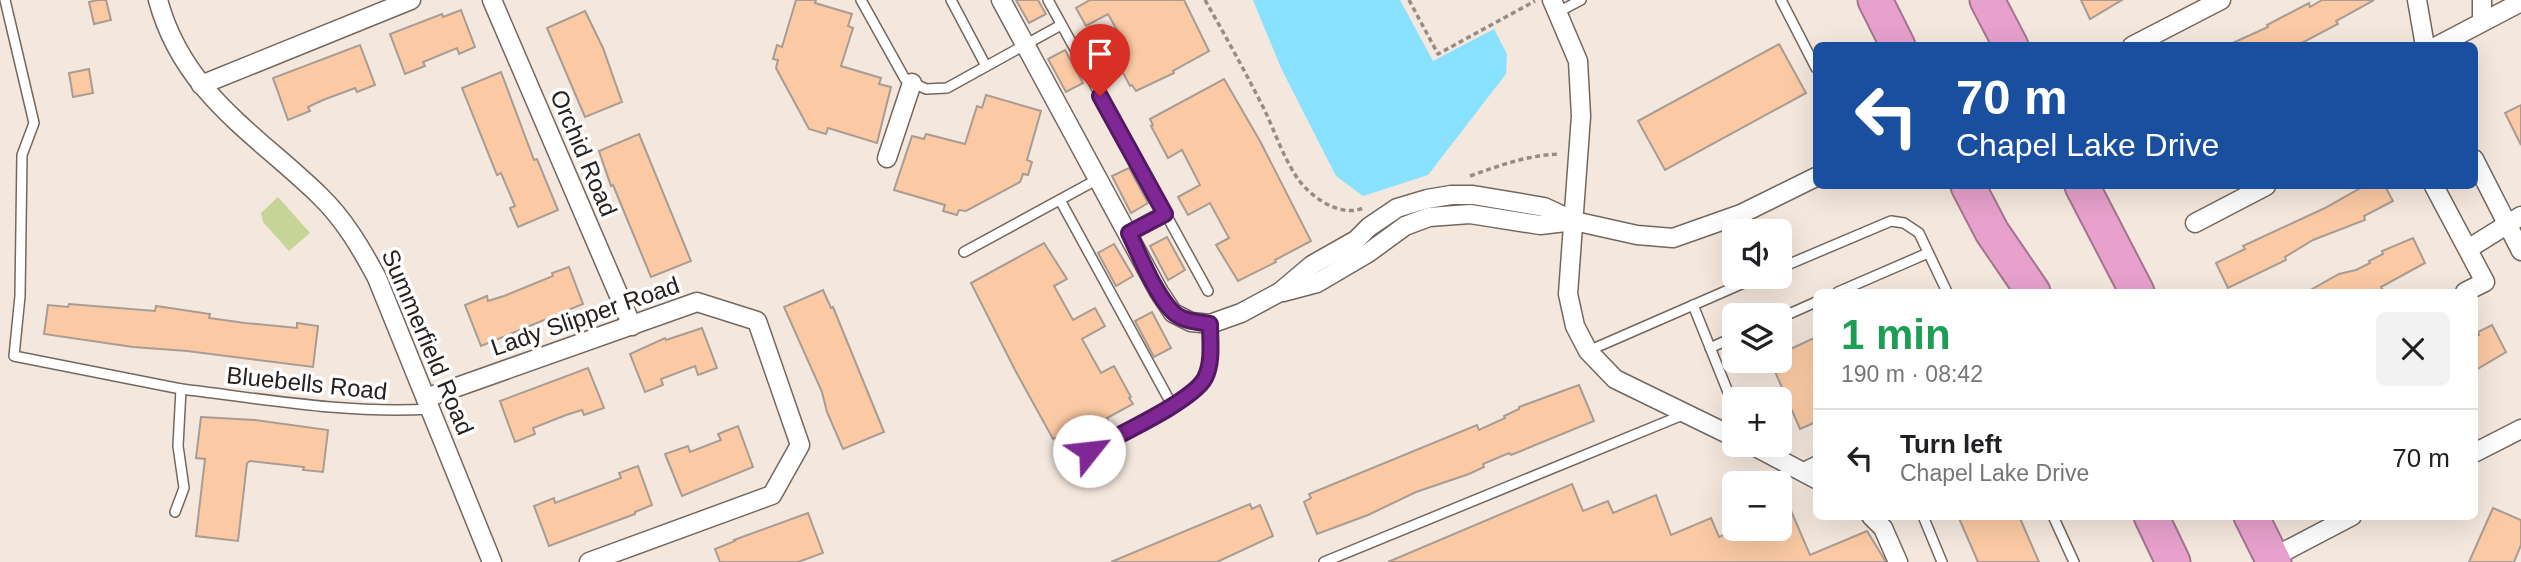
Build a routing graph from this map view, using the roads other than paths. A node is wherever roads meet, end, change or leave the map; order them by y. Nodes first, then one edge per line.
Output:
1 (5, 0) edge
2 (158, 0) edge
3 (411, 0) edge
4 (492, 0) edge
5 (861, 0) edge
6 (951, 0) edge
7 (1001, 0) edge
8 (1048, 0) edge
9 (1581, 0) edge
10 (1781, 0) edge
11 (1875, 0) edge
12 (1895, 0) edge
13 (1987, 0) edge
14 (2221, 0) edge
15 (2417, 0) edge
16 (2482, 0) edge
17 (2521, 2) edge
18 (1555, 6) edge
19 (2482, 22) junction
20 (1062, 25) junction
21 (1896, 42) edge
22 (1916, 42) edge
23 (2009, 42) edge
24 (2140, 42) edge
25 (2424, 42) edge
26 (2444, 42) edge
27 (1026, 45) junction
28 (1813, 62) edge
29 (986, 66) junction
30 (912, 83) junction
31 (201, 85) junction
32 (887, 158) dead end
33 (2478, 165) edge
34 (1813, 178) edge
35 (1098, 179) junction
36 (1970, 189) edge
37 (1991, 189) edge
38 (2084, 189) edge
39 (2260, 189) edge
40 (2436, 189) edge
41 (1060, 200) junction
42 (1165, 214) junction
43 (2514, 220) edge
44 (1574, 221) junction
45 (2195, 223) dead end
46 (1129, 233) junction
47 (2468, 249) junction
48 (964, 251) dead end
49 (2521, 251) edge
50 (1928, 253) junction
51 (1792, 263) edge
52 (1730, 289) edge
53 (1845, 289) edge
54 (1946, 289) edge
55 (2031, 289) edge
56 (2041, 289) edge
57 (2135, 289) edge
58 (2471, 289) edge
59 (1208, 291) dead end
60 (1813, 303) edge
61 (1693, 305) junction
62 (1792, 313) edge
63 (1210, 324) junction
64 (632, 326) junction
65 (1722, 342) edge
66 (1710, 348) junction
67 (1588, 351) junction
68 (1726, 387) edge
69 (181, 389) junction
70 (428, 404) junction
71 (1172, 405) junction
72 (1686, 413) junction
73 (2521, 429) edge
74 (1722, 431) edge
75 (1089, 451) dead end
76 (2478, 451) edge
77 (1775, 457) edge
78 (1813, 462) edge
79 (1798, 469) junction
80 (1813, 477) edge
81 (174, 512) dead end
82 (1875, 520) edge
83 (1925, 520) edge
84 (2055, 520) edge
85 (2153, 520) edge
86 (2253, 520) edge
87 (2345, 520) edge
88 (2270, 560) edge
89 (492, 562) edge
90 (589, 562) edge
91 (1324, 562) edge
92 (1898, 562) edge
93 (1942, 562) edge
94 (2074, 562) edge
95 (2172, 562) edge

1 - 69 lane
2 - 31 street, Summerfield Road
3 - 31 street
4 - 64 street, Orchid Road
5 - 30 lane
6 - 29 lane
7 - 27 street
8 - 20 lane
9 - 18 lane
10 - 28 lane
11 - 21 highway
12 - 22 highway
13 - 23 highway
14 - 24 street
15 - 25 street
16 - 19 street
17 - 19 street
18 - 44 street
19 - 26 street
20 - 27 lane
20 - 42 lane
27 - 29 lane
27 - 35 street
29 - 30 lane
30 - 32 street
31 - 70 street, Summerfield Road
33 - 43 street
34 - 44 street
35 - 41 lane
35 - 46 street
36 - 55 highway
37 - 56 highway
38 - 57 highway
39 - 45 street
40 - 47 street
41 - 48 lane
41 - 71 lane
42 - 46 lane
42 - 59 lane
43 - 47 street
43 - 49 street
44 - 63 street
44 - 67 street
46 - 63 street
47 - 58 street
50 - 51 lane
50 - 53 lane
50 - 54 lane
52 - 61 lane
60 - 62 lane
61 - 66 lane
61 - 67 lane
63 - 71 lane
64 - 70 street, Lady Slipper Road
64 - 90 street, Lady Slipper Road
65 - 66 lane
66 - 68 lane
67 - 72 street
69 - 70 lane, Bluebells Road
69 - 81 lane
70 - 89 street, Summerfield Road
71 - 75 lane
72 - 74 street
72 - 91 lane
73 - 76 street
77 - 79 street
78 - 79 lane
79 - 80 street
82 - 92 street
83 - 93 lane
84 - 94 lane
85 - 95 highway
86 - 88 highway
87 - 88 street

